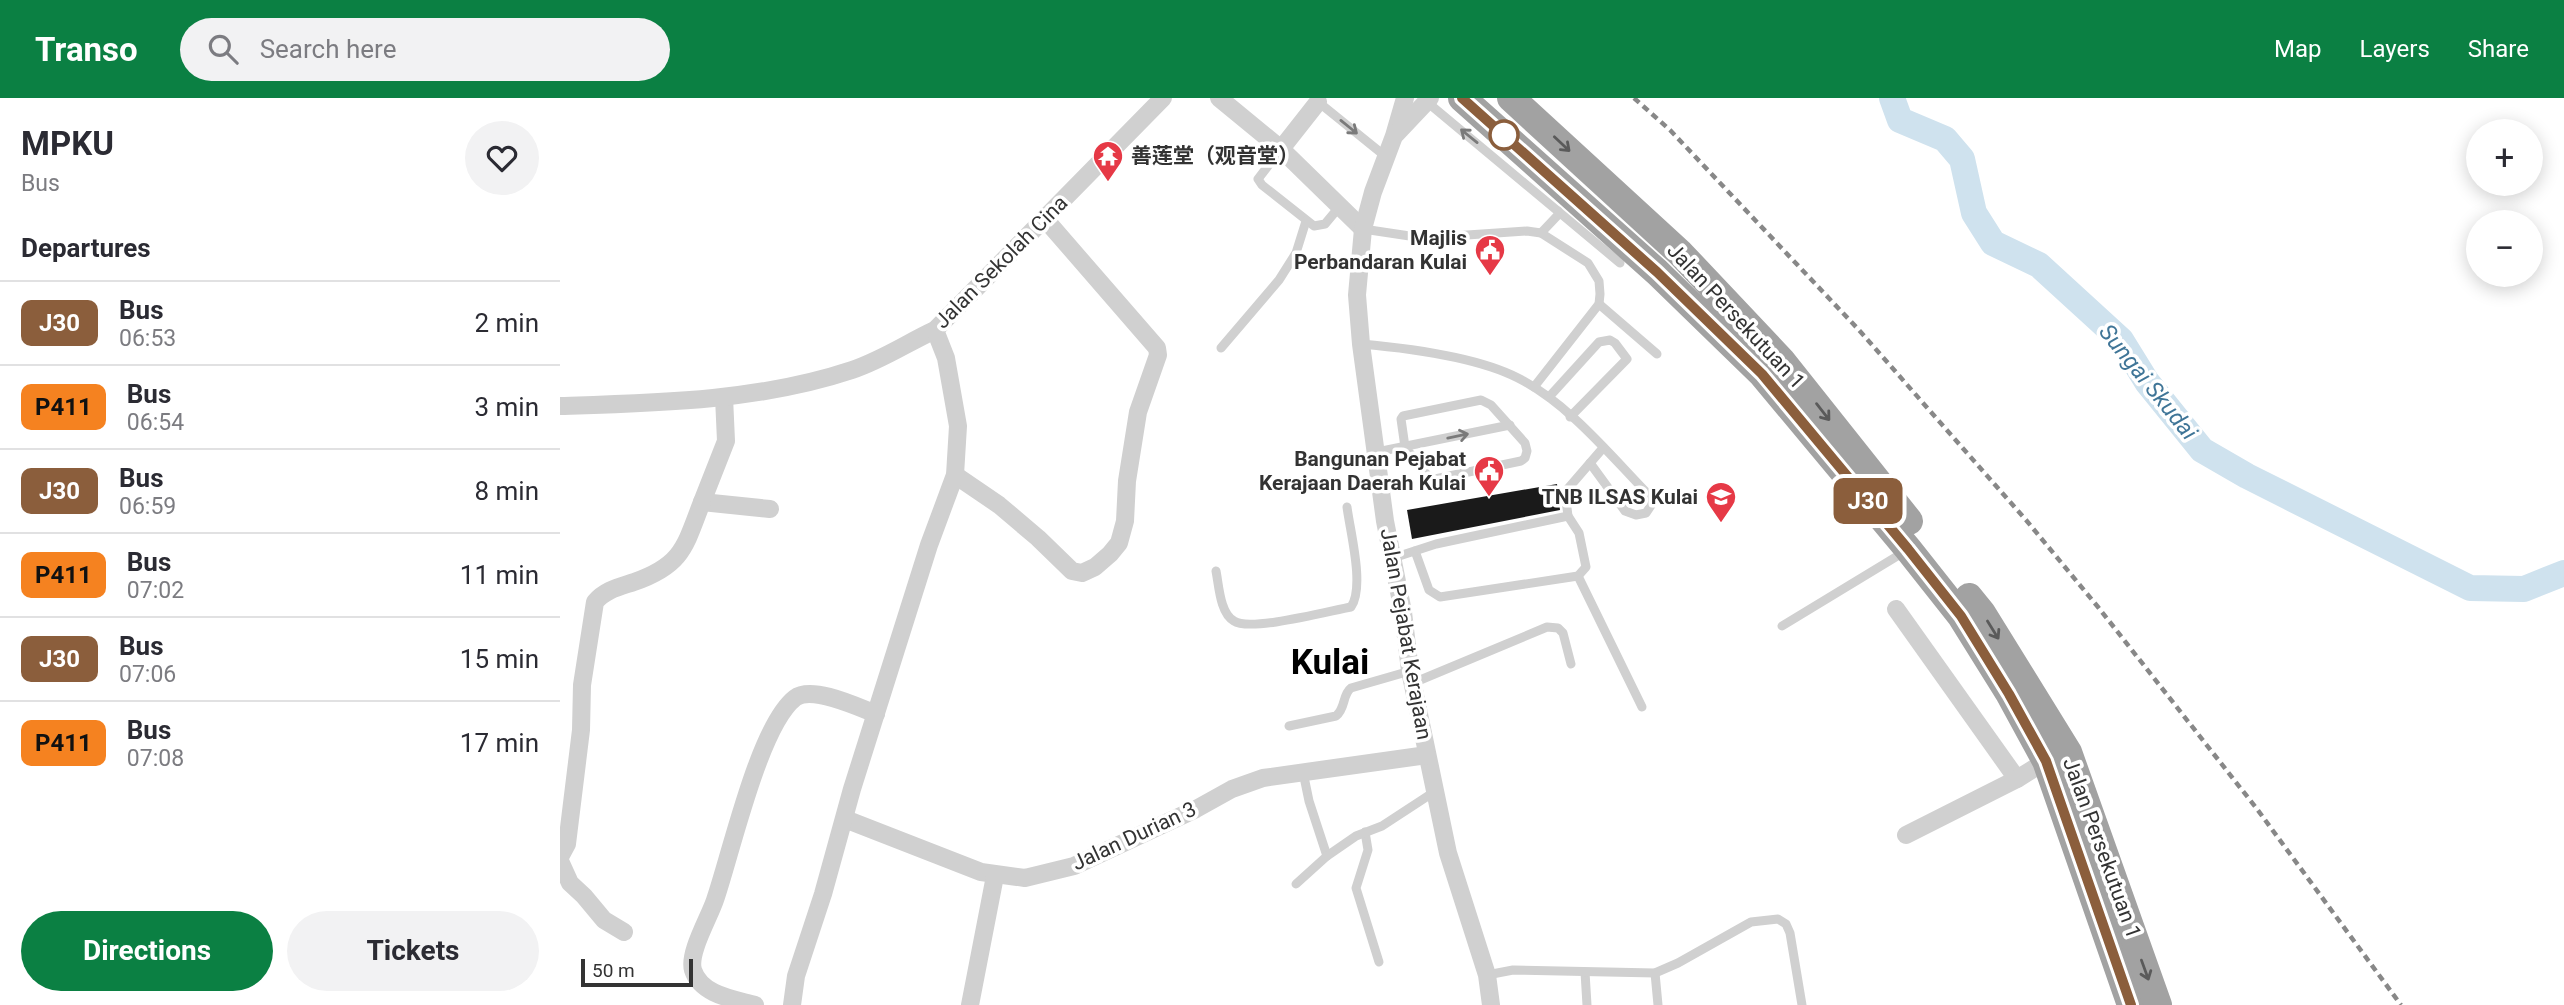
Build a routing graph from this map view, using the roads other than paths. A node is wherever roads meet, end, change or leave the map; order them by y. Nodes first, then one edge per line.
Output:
1 (1163, 98) edge
2 (1219, 98) edge
3 (1405, 98) edge
4 (1462, 98) edge
5 (1511, 98) edge
6 (1316, 100) edge
7 (1428, 100) edge
8 (1394, 136) junction
9 (1281, 149) junction
10 (1385, 156) junction
11 (1340, 205) junction
12 (1558, 211) junction
13 (1045, 219) junction
14 (1306, 221) junction
15 (1363, 229) junction
16 (1541, 233) junction
17 (1620, 263) dead end
18 (1598, 304) junction
19 (935, 330) junction
20 (1361, 344) junction
21 (1221, 348) dead end
22 (1657, 354) dead end
23 (1534, 387) junction
24 (724, 397) junction
25 (1549, 397) junction
26 (560, 406) edge
27 (1570, 416) junction
28 (1510, 425) junction
29 (1405, 447) junction
30 (1603, 447) junction
31 (1377, 453) junction
32 (1590, 463) junction
33 (955, 475) junction
34 (702, 502) junction
35 (1347, 507) dead end
36 (770, 509) dead end
37 (1568, 516) junction
38 (1908, 549) junction
39 (1415, 551) junction
40 (1394, 558) junction
41 (1216, 571) dead end
42 (1578, 576) junction
43 (1896, 609) dead end
44 (1782, 626) dead end
45 (1571, 664) dead end
46 (1411, 677) junction
47 (1642, 707) dead end
48 (876, 714) junction
49 (1289, 726) dead end
50 (1427, 755) junction
51 (2046, 761) junction
52 (1303, 772) junction
53 (2017, 779) junction
54 (1434, 792) junction
55 (845, 819) junction
56 (1365, 832) junction
57 (1906, 835) dead end
58 (1327, 856) junction
59 (560, 859) edge
60 (995, 876) junction
61 (1296, 884) dead end
62 (624, 932) dead end
63 (1379, 962) dead end
64 (1585, 972) junction
65 (1655, 973) junction
66 (1487, 975) junction
67 (755, 1005) edge
68 (792, 1005) edge
69 (970, 1005) edge
70 (1491, 1005) edge
71 (1587, 1005) edge
72 (1658, 1005) edge
73 (1802, 1005) edge
74 (2131, 1005) edge
75 (2158, 1005) edge

1 - 13 street, Jalan Sekolah Cina
2 - 9 street
3 - 8 street, Jalan Pejabat Kerajaan
4 - 38 highway, Jalan Persekutuan 1
5 -> 75 highway, Jalan Persekutuan 1
6 - 9 street
6 -> 10 lane
7 - 8 street, Jalan Pejabat Kerajaan
12 -> 7 lane
8 - 10 street, Jalan Pejabat Kerajaan
9 - 11 street
9 - 14 lane
10 - 15 street, Jalan Pejabat Kerajaan
11 - 14 lane
11 - 15 street
12 - 16 lane
12 - 17 lane
13 - 19 street, Jalan Sekolah Cina
13 - 33 street
14 - 21 lane
15 - 16 lane
15 - 20 street, Jalan Pejabat Kerajaan
16 - 18 lane
18 - 22 lane
18 - 23 lane
19 - 24 street, Jalan Sekolah Cina
19 - 33 street
20 - 23 lane
20 - 31 street, Jalan Pejabat Kerajaan
23 - 25 lane
24 - 26 street, Jalan Sekolah Cina
24 - 34 street
25 - 27 lane
25 - 27 lane
27 - 30 lane
29 -> 28 lane
28 - 29 lane
28 - 29 lane
29 - 31 lane
30 - 32 lane
30 - 32 lane
31 - 40 street, Jalan Pejabat Kerajaan
32 - 37 lane
33 - 48 street
34 - 36 street
34 - 59 street
35 - 41 lane
37 - 39 lane
37 - 42 lane
38 - 44 lane
38 - 51 highway, Jalan Persekutuan 1
39 - 40 lane
39 - 42 lane
40 - 46 street, Jalan Pejabat Kerajaan
42 - 47 lane
43 - 53 street
45 - 46 lane
46 - 49 lane
46 - 50 street, Jalan Pejabat Kerajaan
48 - 55 street
48 - 67 street
50 - 52 street, Jalan Durian 3
50 - 54 street, Jalan Pejabat Kerajaan
51 - 53 street
51 - 74 highway, Jalan Persekutuan 1
52 - 58 lane
52 - 60 street, Jalan Durian 3
53 - 57 street
54 - 56 lane
54 - 66 street, Jalan Pejabat Kerajaan
55 - 60 street, Jalan Durian 3
55 - 68 street
56 - 58 lane
56 - 63 lane
58 - 61 lane
59 - 62 street
60 - 69 street
64 - 65 lane
64 - 66 lane
64 - 71 lane
65 - 72 lane
65 - 73 lane
66 - 70 street, Jalan Pejabat Kerajaan

